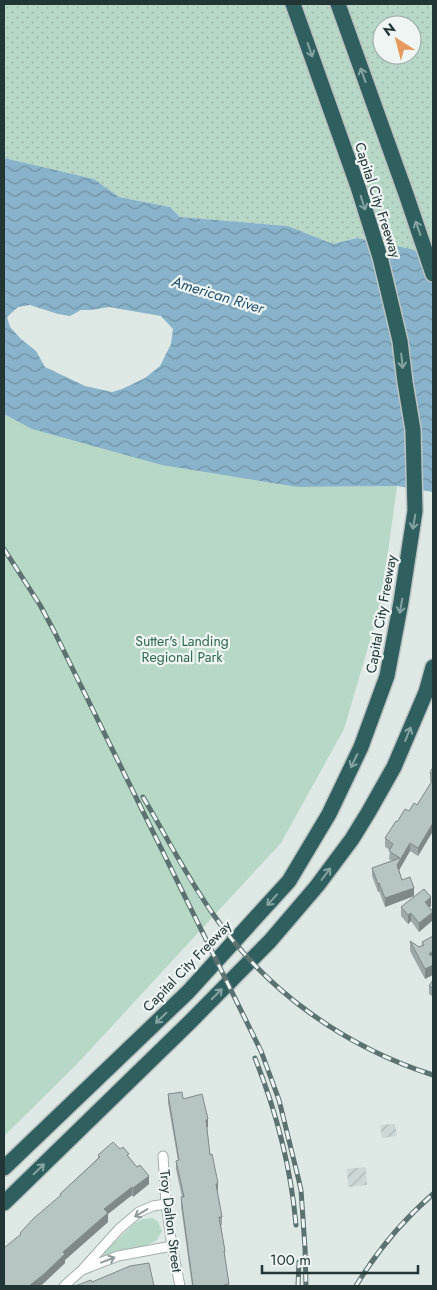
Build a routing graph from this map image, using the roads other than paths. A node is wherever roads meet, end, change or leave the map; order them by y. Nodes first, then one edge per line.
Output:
1 (293, 4) edge
2 (338, 4) edge
3 (433, 274) edge
4 (433, 667) edge
5 (163, 1156) dead end
6 (4, 1168) edge
7 (4, 1203) edge
8 (166, 1204) junction
9 (172, 1246) junction
10 (82, 1270) junction
11 (64, 1286) edge
12 (180, 1286) edge

1 -> 6 highway, Capital City Freeway
3 -> 2 highway, Capital City Freeway
7 -> 4 highway
5 - 8 street, Troy Dalton Street
8 - 9 street, Troy Dalton Street
8 -> 10 street
10 -> 9 street
9 - 12 street, Troy Dalton Street
10 - 11 street

